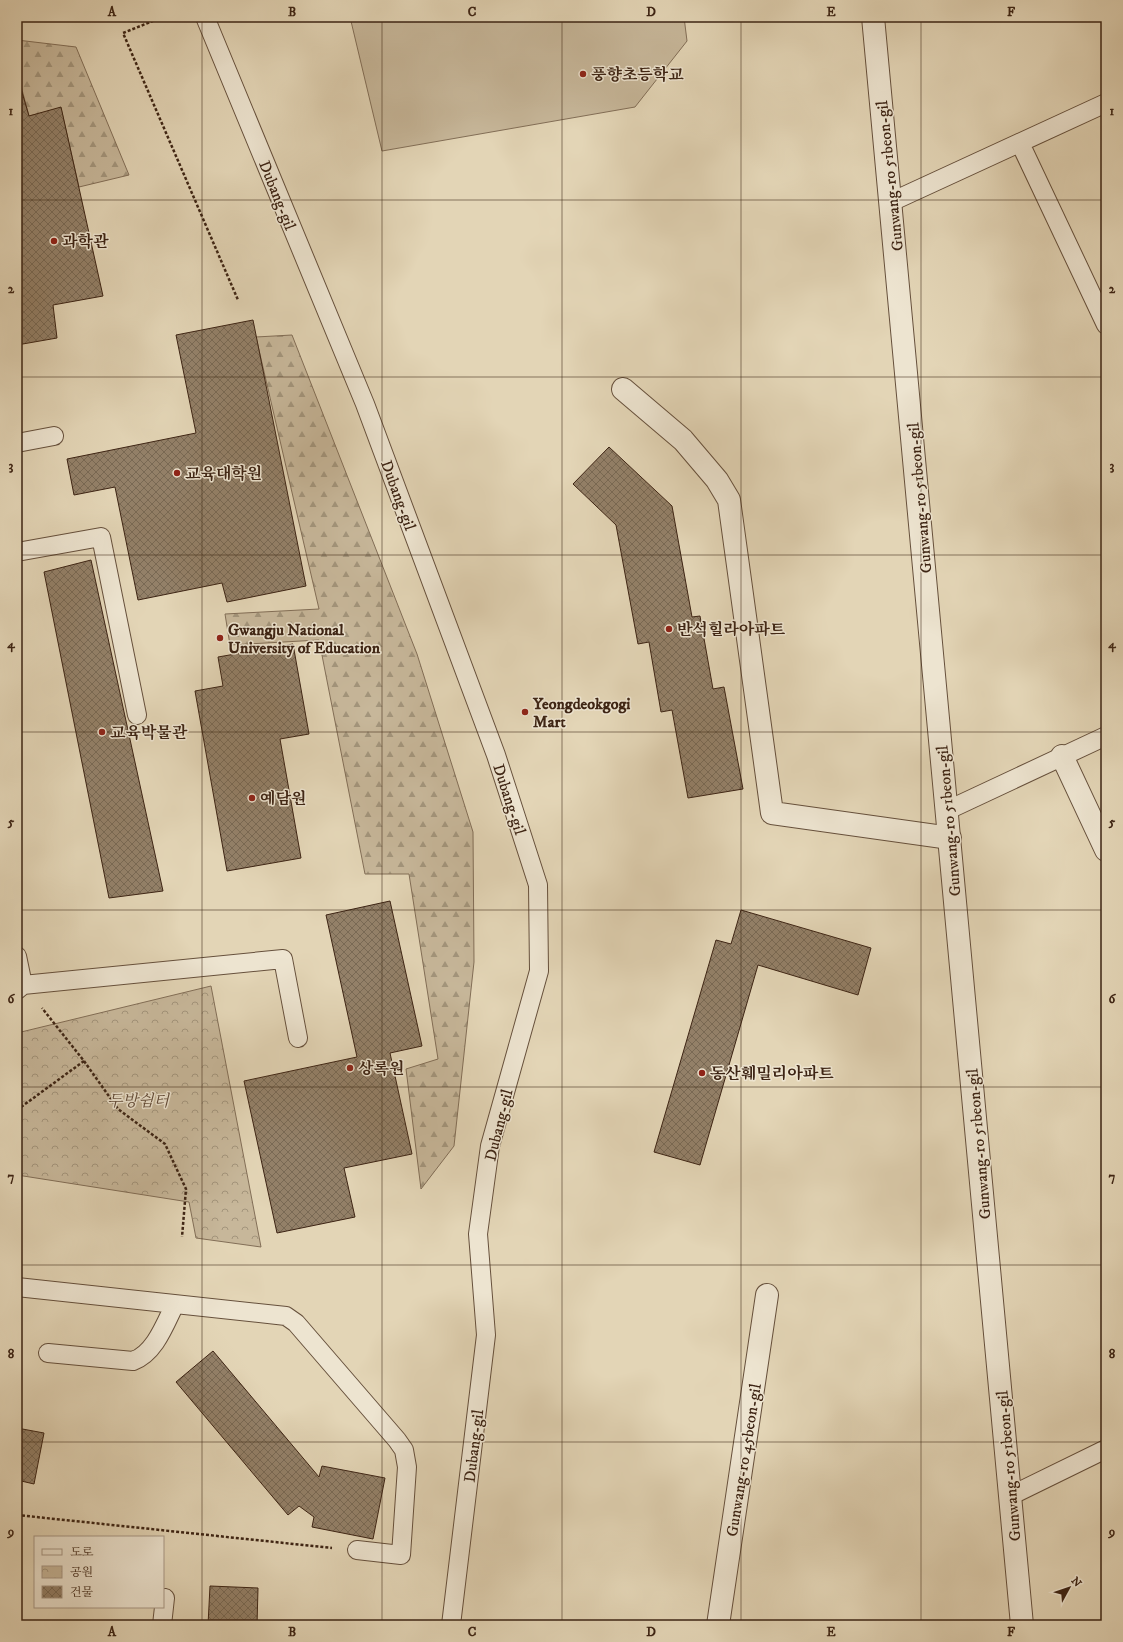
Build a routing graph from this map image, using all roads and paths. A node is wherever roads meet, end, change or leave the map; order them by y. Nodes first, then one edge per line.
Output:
1 (163, 17) edge
2 (205, 17) edge
3 (873, 17) edge
4 (1106, 103) edge
5 (1020, 143) junction
6 (891, 202) junction
7 (238, 300) dead end
8 (1106, 325) edge
9 (623, 389) dead end
10 (54, 436) dead end
11 (17, 443) edge
12 (17, 552) edge
13 (138, 715) dead end
14 (1106, 736) edge
15 (1062, 756) junction
16 (948, 810) junction
17 (950, 838) junction
18 (1106, 850) edge
19 (17, 956) edge
20 (20, 988) edge
21 (298, 1038) dead end
22 (84, 1061) junction
23 (17, 1110) edge
24 (182, 1237) dead end
25 (17, 1287) edge
26 (767, 1295) dead end
27 (175, 1304) junction
28 (48, 1353) dead end
29 (1106, 1449) edge
30 (1010, 1496) junction
31 (17, 1515) edge
32 (357, 1550) joint
33 (165, 1598) dead end
34 (164, 1607) edge
35 (164, 1608) edge
36 (162, 1625) edge
37 (451, 1625) edge
38 (718, 1625) edge
39 (1022, 1625) edge

1 - 7 path
2 - 37 lane, Dubang-gil
3 - 6 street, Gunwang-ro 51beon-gil
4 - 5 lane
5 - 6 lane
5 - 8 lane
6 - 16 street, Gunwang-ro 51beon-gil
9 - 17 street
10 - 11 lane
12 - 13 lane
14 - 15 lane
15 - 16 lane
15 - 18 street
16 - 17 street, Gunwang-ro 51beon-gil
17 - 30 street, Gunwang-ro 51beon-gil
19 - 20 lane
20 - 21 lane
20 - 22 path
22 - 23 path
22 - 24 path
25 - 27 lane
26 - 38 street, Gunwang-ro 45beon-gil
27 - 28 lane
27 - 32 lane
29 - 30 lane
30 - 39 street, Gunwang-ro 51beon-gil
31 - 32 path
33 - 34 lane
35 - 36 lane

